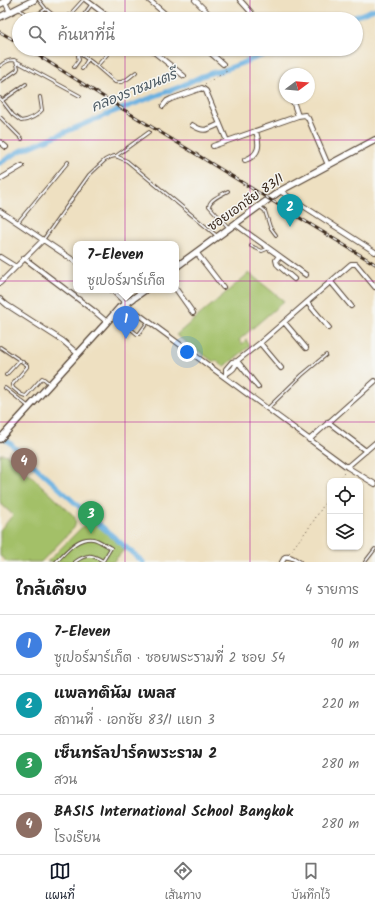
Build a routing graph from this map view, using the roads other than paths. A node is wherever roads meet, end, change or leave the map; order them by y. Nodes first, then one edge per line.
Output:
1 (34, 0) edge
2 (39, 0) edge
3 (83, 0) edge
4 (86, 0) edge
5 (149, 0) edge
6 (195, 0) edge
7 (240, 0) edge
8 (4, 1) edge
9 (92, 4) junction
10 (18, 8) junction
11 (46, 9) junction
12 (73, 11) dead end
13 (10, 12) junction
14 (23, 12) edge
15 (42, 12) edge
16 (50, 12) edge
17 (86, 12) edge
18 (102, 12) edge
19 (163, 12) edge
20 (207, 12) edge
21 (250, 12) edge
22 (0, 17) edge
23 (79, 56) edge
24 (84, 56) edge
25 (105, 56) edge
26 (159, 56) edge
27 (214, 56) edge
28 (88, 59) junction
29 (16, 61) junction
30 (223, 64) dead end
31 (0, 66) edge
32 (96, 66) junction
33 (74, 67) dead end
34 (82, 69) dead end
35 (136, 72) dead end
36 (184, 76) dead end
37 (0, 82) edge
38 (26, 84) dead end
39 (80, 96) dead end
40 (0, 98) edge
41 (40, 98) dead end
42 (3, 100) junction
43 (294, 104) edge
44 (163, 106) dead end
45 (298, 116) junction
46 (0, 117) edge
47 (220, 124) junction
48 (192, 125) dead end
49 (256, 131) junction
50 (149, 132) dead end
51 (22, 139) dead end
52 (227, 140) junction
53 (375, 140) edge
54 (0, 142) edge
55 (213, 146) dead end
56 (6, 147) dead end
57 (115, 156) junction
58 (245, 160) dead end
59 (68, 162) dead end
60 (328, 165) junction
61 (22, 166) dead end
62 (0, 179) edge
63 (228, 191) dead end
64 (280, 191) junction
65 (260, 206) junction
66 (0, 211) edge
67 (17, 223) junction
68 (235, 224) junction
69 (229, 228) junction
70 (276, 235) dead end
71 (218, 236) junction
72 (43, 240) junction
73 (251, 246) dead end
74 (268, 248) junction
75 (196, 252) junction
76 (375, 252) edge
77 (279, 256) junction
78 (0, 257) edge
79 (24, 258) junction
80 (73, 260) edge
81 (179, 265) edge
82 (16, 267) junction
83 (306, 276) dead end
84 (294, 279) dead end
85 (331, 282) junction
86 (0, 283) edge
87 (223, 287) dead end
88 (375, 287) edge
89 (115, 293) edge
90 (141, 293) edge
91 (179, 293) edge
92 (0, 299) edge
93 (307, 302) junction
94 (127, 303) junction
95 (351, 306) dead end
96 (133, 310) junction
97 (193, 313) dead end
98 (107, 322) junction
99 (284, 322) junction
100 (151, 323) junction
101 (329, 328) dead end
102 (260, 343) junction
103 (0, 347) edge
104 (306, 348) dead end
105 (78, 354) junction
106 (326, 354) dead end
107 (20, 360) junction
108 (236, 361) junction
109 (282, 368) dead end
110 (6, 375) dead end
111 (225, 375) junction
112 (375, 381) edge
113 (50, 385) junction
114 (258, 387) dead end
115 (5, 388) dead end
116 (29, 407) junction
117 (267, 409) junction
118 (328, 422) junction
119 (0, 439) edge
120 (309, 440) junction
121 (375, 443) edge
122 (366, 451) junction
123 (347, 467) junction
124 (375, 484) edge
125 (375, 548) edge
126 (56, 562) edge
127 (75, 562) edge
128 (282, 562) edge
129 (299, 562) edge
130 (364, 562) edge

1 - 10 street
2 - 11 lane
3 - 12 lane
4 - 9 street
5 - 19 street
6 - 20 street
7 - 21 street
8 - 13 street
9 - 17 lane
9 - 18 street
10 - 13 street
10 - 14 lane
11 - 15 lane
11 - 16 lane
13 - 22 street
23 - 33 lane
24 - 28 lane
25 - 32 lane
26 - 36 street
27 - 30 street
28 - 32 lane
28 - 34 lane
29 - 31 lane
29 - 37 lane
29 - 39 lane
32 - 35 lane
38 - 42 lane
40 - 42 lane
41 - 42 lane
43 - 45 street
44 - 47 street
45 - 49 street
45 - 60 street
46 - 51 lane
47 - 48 street
47 - 52 street
49 - 52 street
49 - 58 street
50 - 57 lane
52 - 55 street
53 - 60 street, ซอยเอกชัย 83/1
54 - 56 street
57 - 71 lane
57 - 72 lane
59 - 67 lane
60 - 64 street, ซอยเอกชัย 83/1
61 - 62 street
63 - 69 lane
64 - 65 street, ซอยเอกชัย 83/1
64 - 76 street
65 - 68 street, ซอยเอกชัย 83/1
65 - 70 lane
66 - 67 street
67 - 72 street
68 - 69 street, ซอยเอกชัย 83/1
68 - 74 street
69 - 71 street, ซอยเอกชัย 83/1
71 - 75 street, ซอยเอกชัย 83/1
72 - 79 street
72 - 80 street
73 - 74 lane
74 - 77 street
75 - 81 street, ซอยเอกชัย 83/1
75 - 87 street
77 - 83 street
77 - 84 street
78 - 82 street
79 - 82 street
79 - 98 street
82 - 86 street
85 - 88 street
85 - 93 street
85 - 95 street
89 - 94 street
90 - 94 street
91 - 97 street
92 - 105 street
93 - 99 street
93 - 101 street
94 - 96 street
94 - 98 street
96 - 100 street
96 - 100 lane
98 - 105 street
99 - 102 street
99 - 104 street
100 - 111 street
102 - 108 street
102 - 109 street
103 - 107 lane
105 - 113 street
106 - 117 lane
107 - 110 lane
107 - 113 lane
108 - 111 street
108 - 114 street
111 - 117 street
112 - 118 street
113 - 116 street
115 - 116 lane
116 - 119 street
117 - 120 street
118 - 120 street
118 - 122 street
120 - 123 street
121 - 122 street
122 - 123 street
123 - 124 street
125 - 130 lane
126 - 127 lane
128 - 129 street

